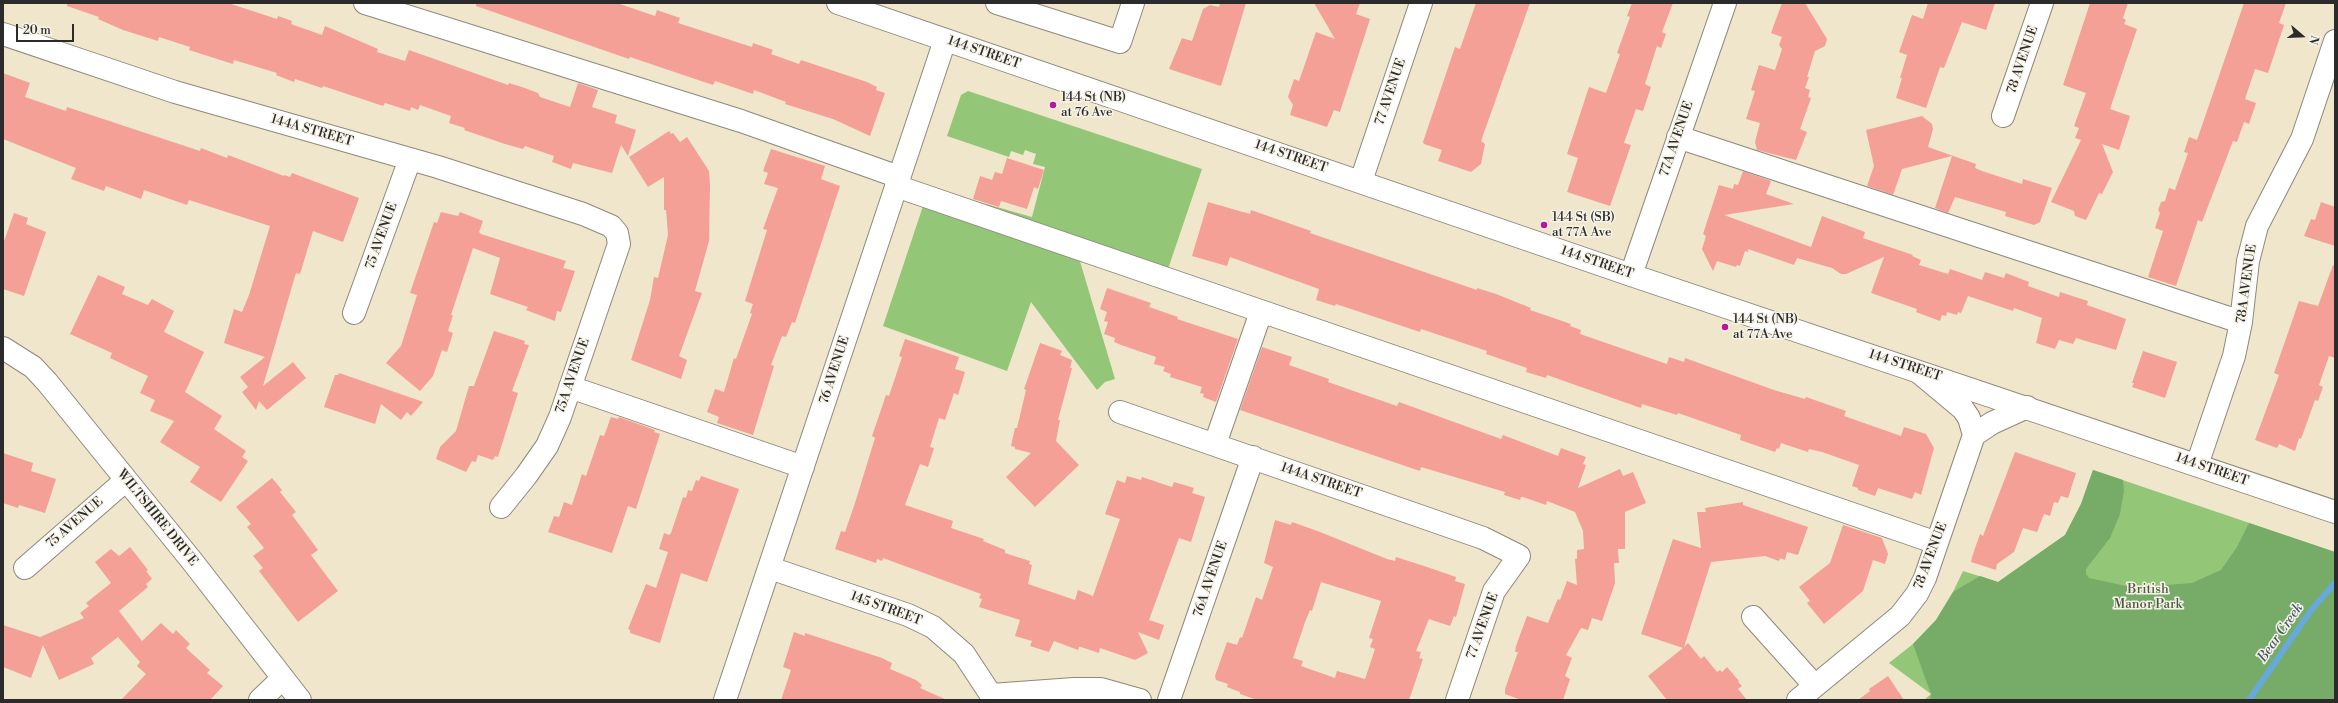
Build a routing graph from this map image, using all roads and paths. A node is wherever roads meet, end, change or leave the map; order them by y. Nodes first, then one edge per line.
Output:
1 (365, 3) edge
2 (838, 3) edge
3 (997, 3) edge
4 (1133, 3) edge
5 (1421, 3) edge
6 (1724, 3) edge
7 (2042, 3) edge
8 (3, 34) edge
9 (945, 40) junction
10 (2335, 41) edge
11 (2003, 116) dead end
12 (1678, 137) junction
13 (410, 159) junction
14 (1361, 181) junction
15 (898, 182) junction
16 (617, 233) joint
17 (1631, 275) junction
18 (1261, 312) junction
19 (354, 313) dead end
20 (2241, 322) junction
21 (3, 348) edge
22 (1917, 371) junction
23 (570, 387) junction
24 (2026, 407) junction
25 (1120, 412) dead end
26 (1974, 435) junction
27 (1215, 444) junction
28 (1253, 457) junction
29 (2197, 465) junction
30 (803, 467) junction
31 (126, 480) junction
32 (501, 507) dead end
33 (2335, 512) edge
34 (1937, 543) junction
35 (1519, 556) joint
36 (25, 568) dead end
37 (770, 568) junction
38 (1753, 617) dead end
39 (283, 678) junction
40 (1815, 686) junction
41 (991, 697) edge
42 (260, 700) edge
43 (300, 700) edge
44 (726, 700) edge
45 (1140, 700) edge
46 (1168, 700) edge
47 (1457, 700) edge
48 (1798, 700) edge

1 - 15 street
2 - 9 street, 144 STREET
3 - 4 street
5 - 14 street, 77 AVENUE
6 - 12 street, 77A AVENUE
7 - 11 street, 78 AVENUE
8 - 13 street, 144A STREET
9 - 14 street, 144 STREET
9 - 15 street, 76 AVENUE
10 - 20 street, 78A AVENUE
12 - 17 street, 77A AVENUE
12 - 20 street
13 - 16 street, 144A STREET
13 - 19 street, 75 AVENUE
14 - 17 street, 144 STREET
15 - 18 street
15 - 30 street, 76 AVENUE
16 - 23 street, 75A AVENUE
17 - 22 street, 144 STREET
18 - 27 street
18 - 34 street
20 - 29 street, 78A AVENUE
21 - 31 street, WILTSHIRE DRIVE
22 - 24 street, 144 STREET
22 - 26 street
23 - 30 street
23 - 32 street, 75A AVENUE
24 - 26 street
24 - 29 street, 144 STREET
25 - 27 street, 144A STREET
26 - 34 street, 78 AVENUE
27 - 28 street, 144A STREET
28 - 35 street, 144A STREET
28 - 46 street, 76A AVENUE
29 - 33 street, 144 STREET
30 - 37 street, 76 AVENUE
31 - 36 street, 75 AVENUE
31 - 39 street, WILTSHIRE DRIVE
34 - 40 street, 78 AVENUE
35 - 47 street, 77 AVENUE
37 - 41 street, 145 STREET
37 - 44 street, 76 AVENUE
38 - 40 street
39 - 42 street
39 - 43 street, WILTSHIRE DRIVE
40 - 48 street, 78 AVENUE
41 - 45 street, 145 STREET

